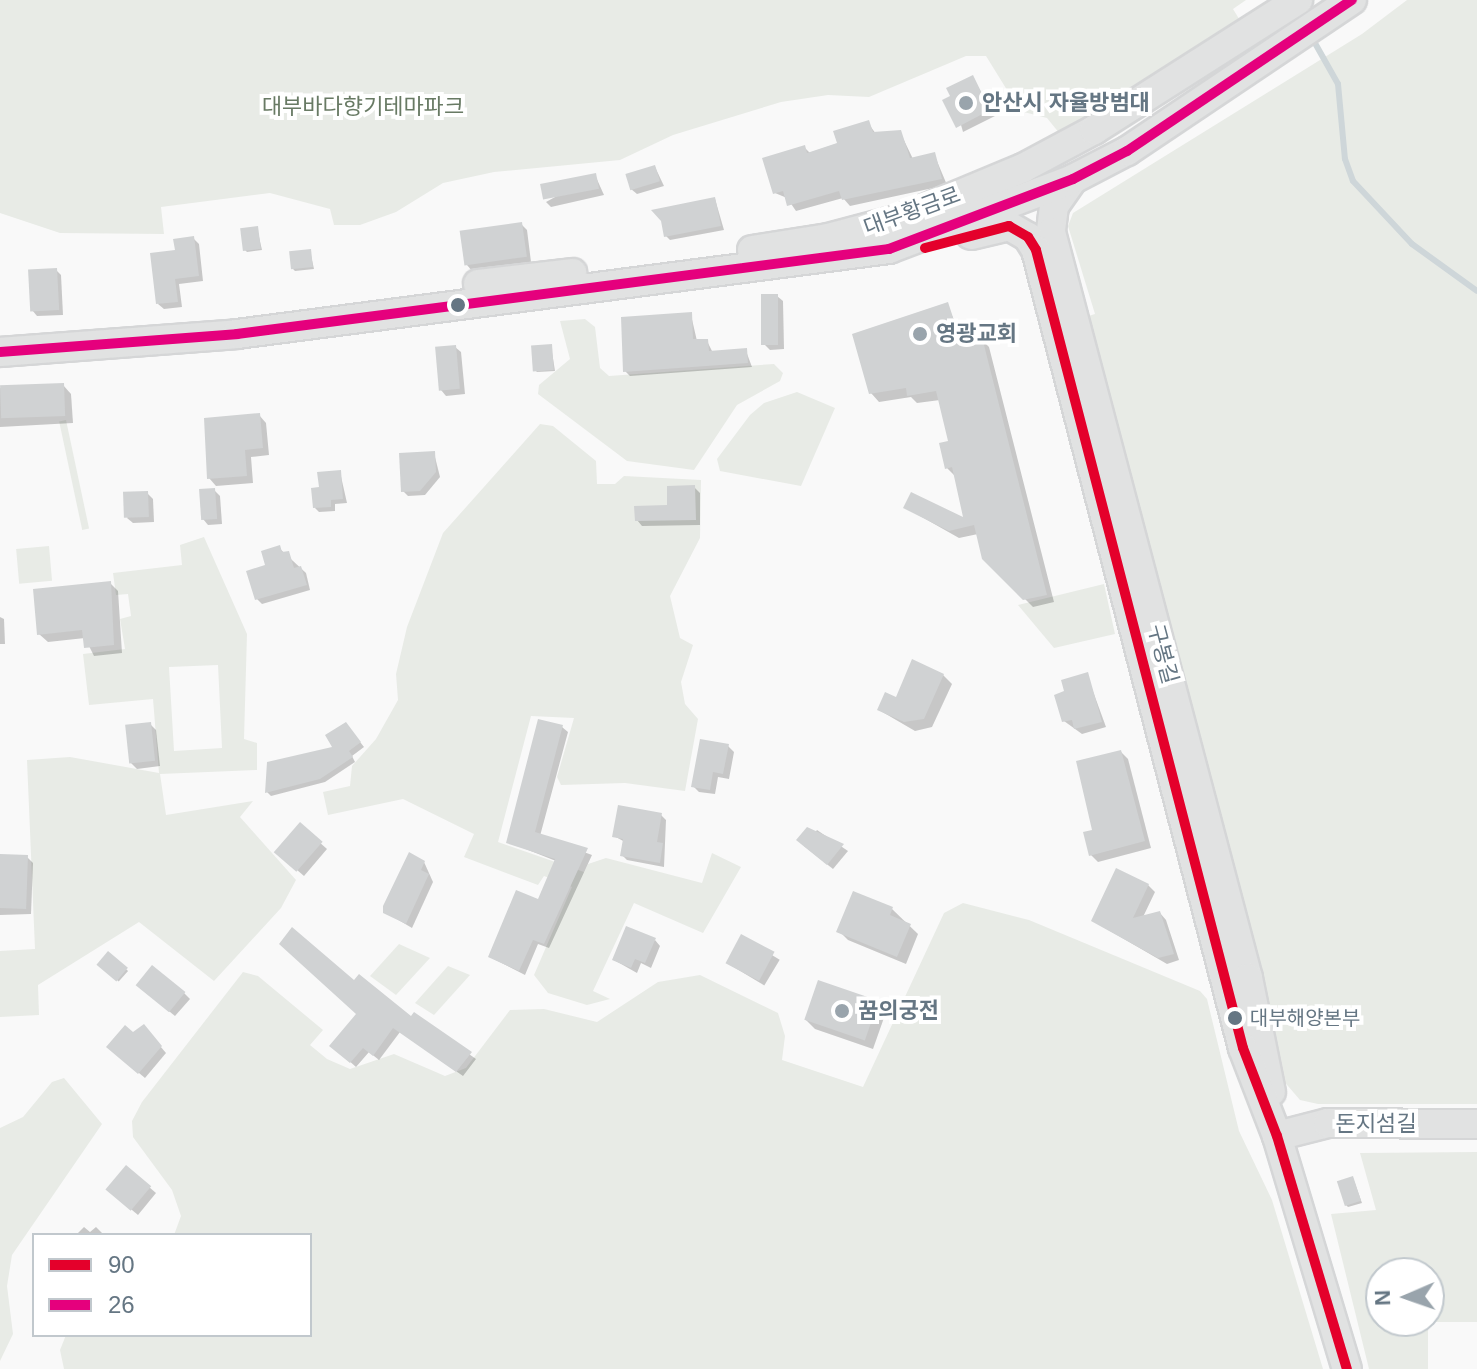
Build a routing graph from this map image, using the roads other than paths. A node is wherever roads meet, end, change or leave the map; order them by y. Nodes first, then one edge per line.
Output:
1 (1298, 0) edge
2 (1348, 3) edge
3 (1171, 81) junction
4 (969, 191) junction
5 (1044, 196) junction
6 (889, 249) junction
7 (1046, 251) junction
8 (0, 333) edge
9 (0, 352) edge
10 (1477, 1124) edge
11 (1277, 1136) junction
12 (1347, 1369) edge

1 - 3 main road, 대부황금로
2 - 5 main road, 대부황금로
3 - 4 main road, 대부황금로
3 - 5 main road
4 - 5 main road
4 - 8 main road, 대부황금로
5 - 6 main road, 대부황금로
5 - 7 main road
5 - 7 main road, 구봉길
6 - 7 main road
6 - 9 main road, 대부황금로
7 - 11 main road, 구봉길
10 - 11 main road, 돈지섬길
11 - 12 main road, 구봉길

